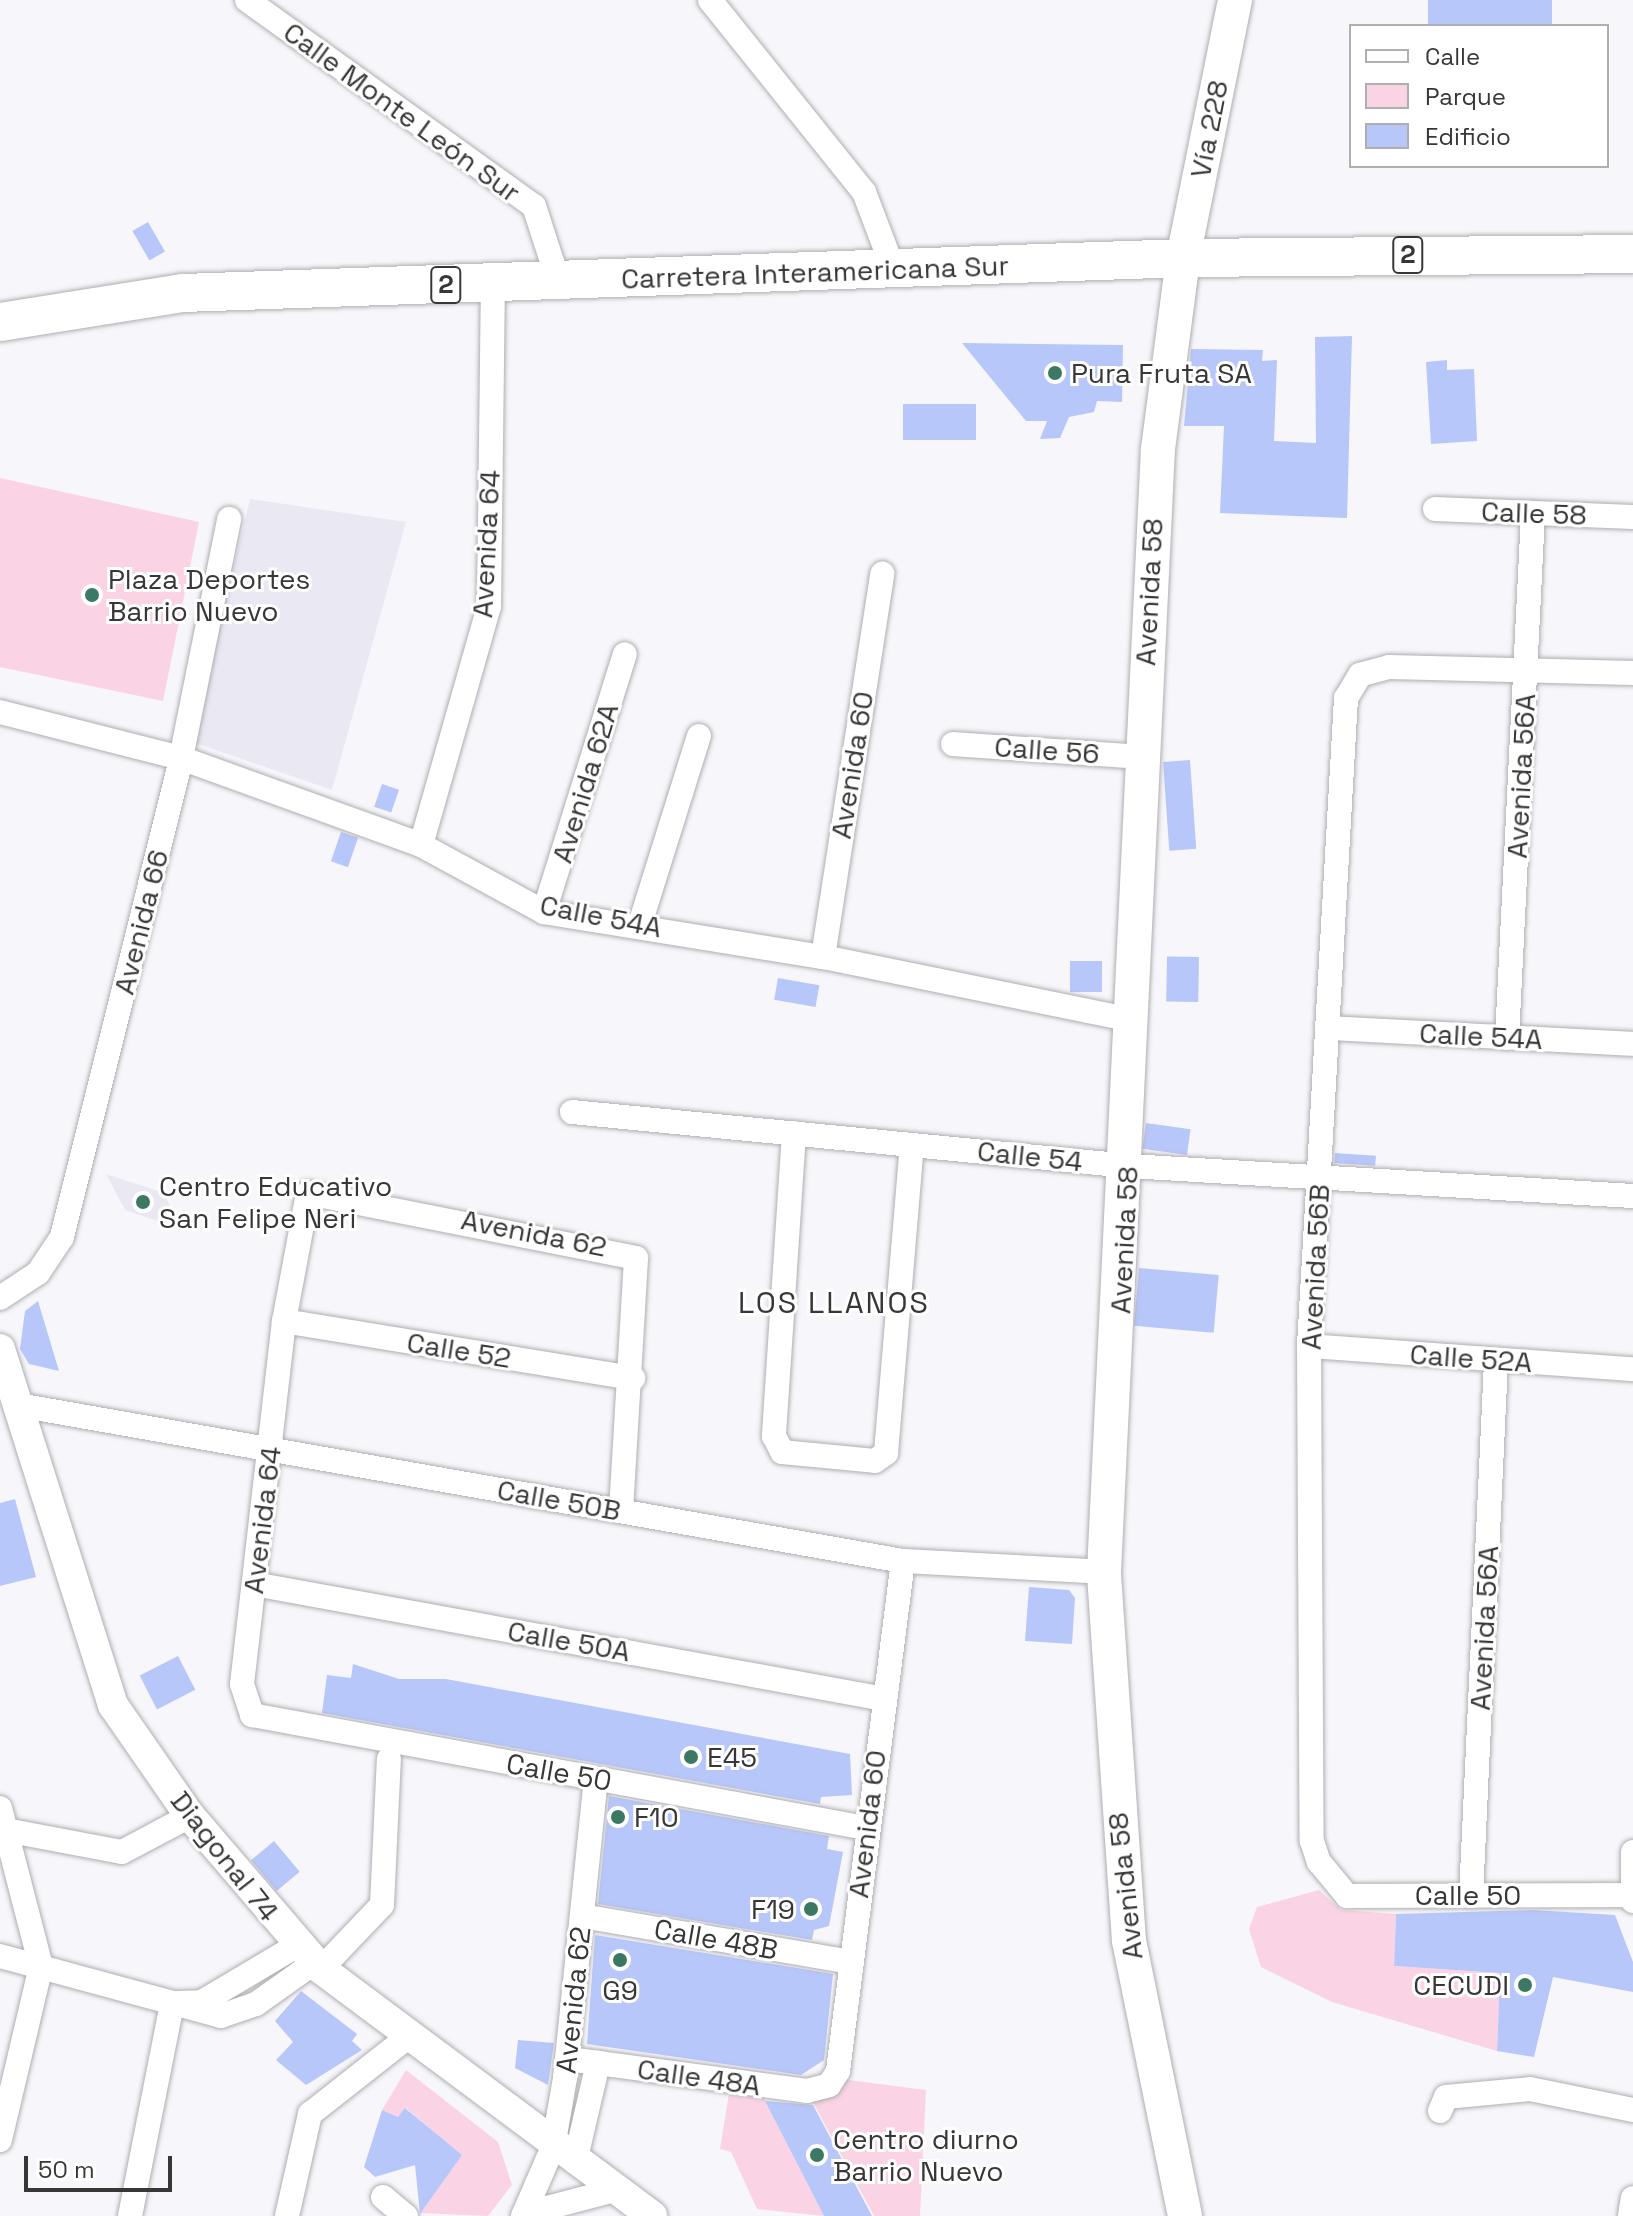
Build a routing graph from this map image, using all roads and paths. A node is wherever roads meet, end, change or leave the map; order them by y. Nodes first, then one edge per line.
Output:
1 (247, 0) edge
2 (710, 0) edge
3 (1235, 0) edge
4 (1633, 254) edge
5 (1183, 258) junction
6 (894, 271) junction
7 (558, 280) junction
8 (493, 283) junction
9 (0, 322) edge
10 (1435, 509) dead end
11 (1533, 513) junction
12 (1633, 517) edge
13 (229, 519) dead end
14 (882, 574) dead end
15 (625, 654) dead end
16 (1527, 671) junction
17 (1633, 673) edge
18 (0, 712) edge
19 (699, 736) dead end
20 (953, 744) dead end
21 (1142, 757) junction
22 (181, 758) junction
23 (421, 845) junction
24 (544, 912) junction
25 (640, 924) junction
26 (823, 957) junction
27 (1133, 1020) junction
28 (1329, 1028) junction
29 (1507, 1038) junction
30 (1633, 1044) edge
31 (572, 1112) dead end
32 (794, 1133) junction
33 (912, 1145) junction
34 (1129, 1166) junction
35 (1320, 1177) junction
36 (1633, 1196) edge
37 (0, 1298) edge
38 (284, 1321) junction
39 (1309, 1346) junction
40 (0, 1349) edge
41 (1496, 1361) junction
42 (1633, 1369) edge
43 (633, 1378) junction
44 (18, 1405) junction
45 (271, 1449) junction
46 (621, 1511) junction
47 (903, 1561) junction
48 (1104, 1572) junction
49 (254, 1584) junction
50 (884, 1699) junction
51 (252, 1715) joint
52 (389, 1759) dead end
53 (596, 1779) junction
54 (0, 1808) edge
55 (190, 1816) junction
56 (866, 1828) junction
57 (5, 1830) edge
58 (1633, 1852) edge
59 (1319, 1862) joint
60 (1471, 1896) junction
61 (1632, 1897) edge
62 (582, 1916) junction
63 (0, 1956) edge
64 (312, 1959) junction
65 (850, 1962) junction
66 (41, 1966) junction
67 (172, 2003) junction
68 (408, 2037) junction
69 (568, 2059) junction
70 (598, 2063) junction
71 (829, 2085) joint
72 (5, 2094) edge
73 (1633, 2110) edge
74 (1440, 2111) dead end
75 (0, 2140) edge
76 (564, 2154) junction
77 (615, 2190) junction
78 (383, 2197) dead end
79 (1633, 2198) edge
80 (524, 2215) edge
81 (130, 2216) edge
82 (287, 2216) edge
83 (406, 2216) edge
84 (652, 2216) edge
85 (1185, 2216) edge
86 (1630, 2216) edge

1 - 7 street, Calle Monte León Sur
2 - 6 street
3 - 5 main road, Vía 228
4 - 5 highway, Carretera Interamericana Sur / 2
5 - 6 highway, Carretera Interamericana Sur / 2
5 - 21 main road, Avenida 58
6 - 7 highway, Carretera Interamericana Sur / 2
7 - 8 highway, Carretera Interamericana Sur / 2
8 - 9 highway, Carretera Interamericana Sur / 2
8 - 23 street, Avenida 64
10 - 11 street, Calle 58
11 - 12 street, Calle 58
11 - 16 street, Avenida 56A
13 - 22 street, Avenida 66
14 - 26 street, Avenida 60
15 - 24 street, Avenida 62A
16 - 17 street
16 - 28 street, Avenida 56B
16 - 29 street, Avenida 56A
18 - 22 street, Calle 54A
19 - 25 street
20 - 21 street, Calle 56
21 - 27 main road, Avenida 58
22 - 23 street, Calle 54A
22 - 37 street, Avenida 66
23 - 24 street, Calle 54A
24 - 25 street, Calle 54A
25 - 26 street, Calle 54A
26 - 27 street, Calle 54A
27 - 34 main road, Avenida 58
28 - 29 street, Calle 54A
28 - 35 street, Avenida 56B
29 - 30 street, Calle 54A
31 - 32 street, Calle 54
32 - 33 street, Calle 54
32 - 33 street
33 - 34 street, Calle 54
34 - 35 street, Calle 54
34 - 48 main road, Avenida 58
35 - 36 street, Calle 54
35 - 39 street, Avenida 56B
38 - 43 street, Calle 52
38 - 43 street, Avenida 62
38 - 45 street, Avenida 64
39 - 41 street, Calle 52A
39 - 59 street, Avenida 56B
40 - 44 street, Diagonal 74
41 - 42 street, Calle 52A
41 - 60 street, Avenida 56A
43 - 46 street, Avenida 62
44 - 45 street, Calle 50B
44 - 55 street, Diagonal 74
45 - 46 street, Calle 50B
45 - 49 street, Avenida 64
46 - 47 street, Calle 50B
47 - 48 street, Calle 50B
47 - 50 street, Avenida 60
48 - 85 main road, Avenida 58
49 - 50 street, Calle 50A
49 - 51 street, Avenida 64
50 - 56 street, Avenida 60
51 - 53 street, Calle 50
52 - 64 street
53 - 56 street, Calle 50
53 - 62 street, Avenida 62
54 - 57 street
55 - 57 street
55 - 64 street, Diagonal 74
56 - 65 street, Avenida 60
57 - 66 street
58 - 61 street
59 - 60 street, Calle 50
60 - 61 street, Calle 50
62 - 65 street, Calle 48B
62 - 69 street, Avenida 62
63 - 66 street
64 - 67 street
64 - 68 street, Diagonal 74
65 - 71 street, Avenida 60
66 - 67 street
66 - 72 street
67 - 81 street
68 - 76 street, Diagonal 74
68 - 82 street
69 - 70 street, Calle 48A
69 - 76 street, Avenida 62
70 - 71 street, Calle 48A
70 - 76 street, Avenida 62
72 - 75 street
73 - 74 street
76 - 77 street, Diagonal 74
76 - 80 street, Avenida 62
77 - 80 street, Avenida 62
77 - 84 street, Diagonal 74
78 - 83 street
79 - 86 street

